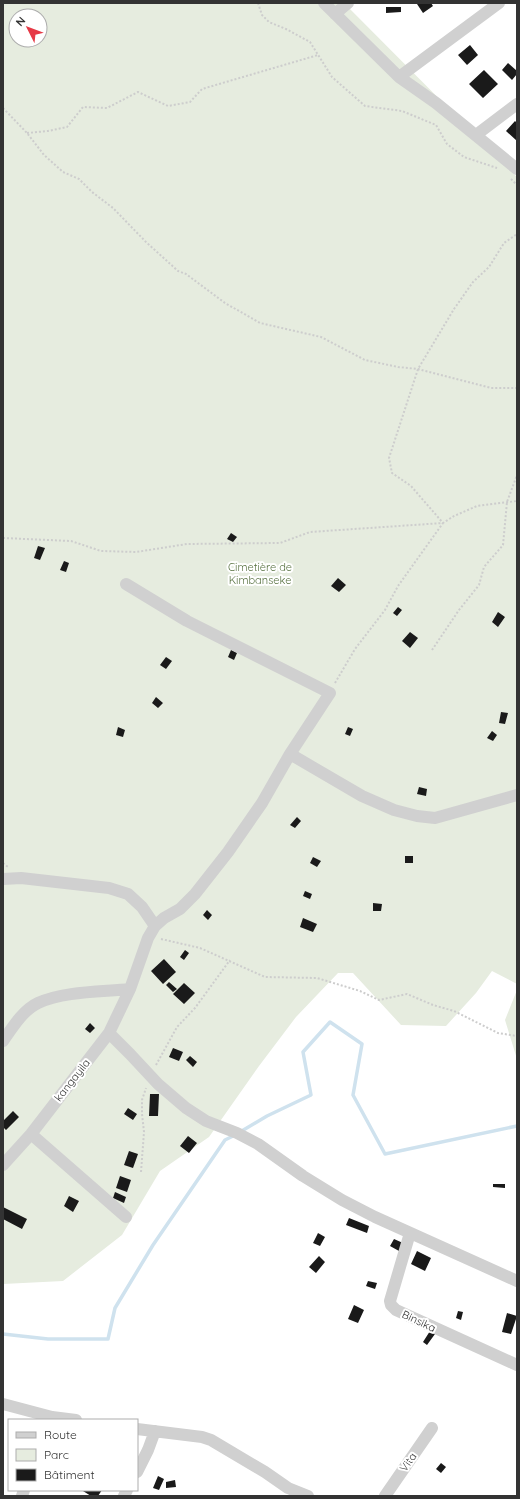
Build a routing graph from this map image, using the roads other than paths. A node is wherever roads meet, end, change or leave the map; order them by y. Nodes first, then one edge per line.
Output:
1 (324, 3) edge
2 (348, 3) edge
3 (499, 3) edge
4 (334, 14) junction
5 (399, 77) junction
6 (517, 104) edge
7 (476, 135) junction
8 (517, 169) edge
9 (126, 584) dead end
10 (290, 754) junction
11 (517, 795) edge
12 (3, 879) edge
13 (155, 926) junction
14 (130, 989) junction
15 (109, 1033) junction
16 (3, 1041) edge
17 (30, 1134) junction
18 (3, 1165) edge
19 (126, 1217) dead end
20 (410, 1233) junction
21 (517, 1281) edge
22 (517, 1365) edge
23 (3, 1404) edge
24 (51, 1418) edge
25 (64, 1419) edge
26 (432, 1428) dead end
27 (138, 1429) edge
28 (155, 1431) junction
29 (138, 1470) edge
30 (285, 1492) edge
31 (308, 1496) edge
32 (385, 1496) edge

1 - 4 street
2 - 4 street
3 - 5 street
4 - 5 street
5 - 7 street
6 - 7 street
7 - 8 street
9 - 10 street
10 - 11 street
10 - 13 street
12 - 13 street
13 - 14 street, kangayila
14 - 15 street, kangayila
14 - 16 street
15 - 17 street, kangayila
15 - 20 street
17 - 18 street, kangayila
17 - 19 street
20 - 21 street
20 - 22 street, Binsika
23 - 24 street
24 - 25 street
26 - 32 street, Vita
27 - 28 street
28 - 29 street
28 - 30 street
30 - 31 street

